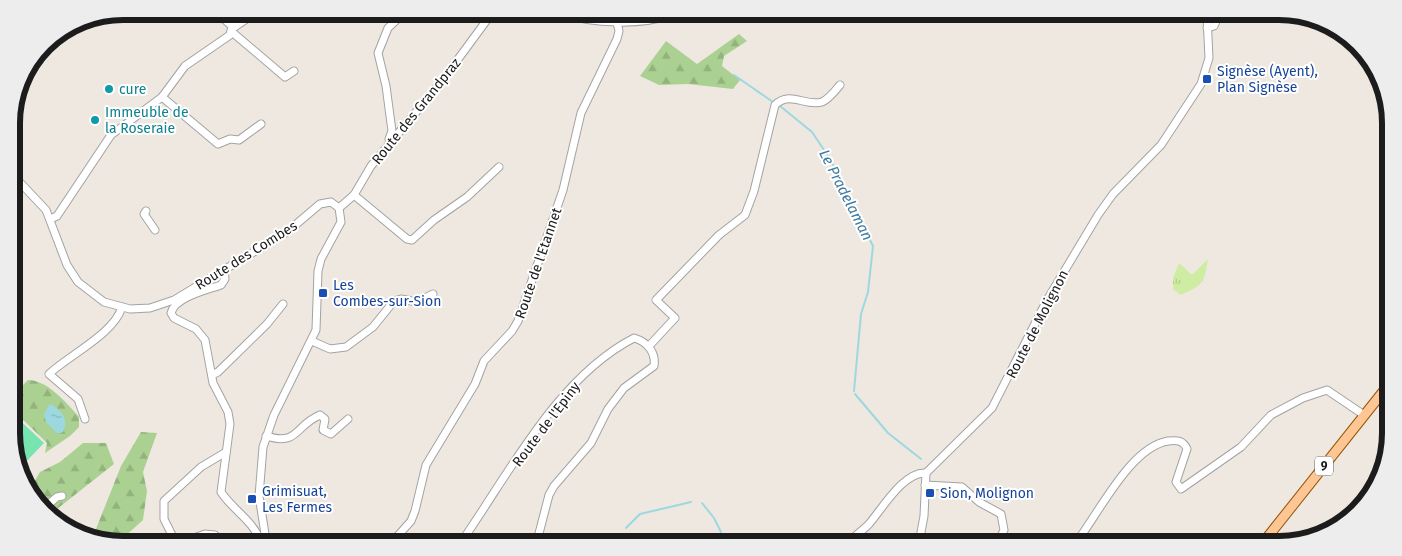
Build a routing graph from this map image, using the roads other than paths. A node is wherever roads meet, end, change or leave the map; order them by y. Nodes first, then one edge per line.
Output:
1 (224, 20) edge
2 (246, 20) edge
3 (397, 20) edge
4 (487, 20) edge
5 (616, 20) edge
6 (630, 20) edge
7 (652, 20) edge
8 (1207, 20) edge
9 (1217, 20) edge
10 (1207, 28) junction
11 (233, 30) junction
12 (294, 71) dead end
13 (840, 85) dead end
14 (162, 97) junction
15 (261, 124) dead end
16 (391, 142) junction
17 (499, 168) dead end
18 (20, 182) edge
19 (354, 194) junction
20 (339, 208) junction
21 (146, 211) dead end
22 (50, 219) junction
23 (155, 230) dead end
24 (224, 270) junction
25 (433, 294) dead end
26 (283, 304) dead end
27 (122, 307) junction
28 (312, 341) junction
29 (649, 346) junction
30 (212, 375) junction
31 (1382, 393) edge
32 (1364, 416) junction
33 (85, 419) dead end
34 (348, 419) dead end
35 (266, 436) junction
36 (226, 452) junction
37 (926, 473) junction
38 (925, 485) junction
39 (62, 496) dead end
40 (49, 504) edge
41 (172, 536) edge
42 (202, 536) edge
43 (215, 536) edge
44 (258, 536) edge
45 (265, 536) edge
46 (397, 536) edge
47 (465, 536) edge
48 (539, 536) edge
49 (856, 536) edge
50 (921, 536) edge
51 (1001, 536) edge
52 (1082, 536) edge
53 (1268, 536) edge

1 - 11 street
2 - 11 street
3 - 16 street
4 - 16 street, Route des Grandpraz
5 - 46 street, Route de l'Etannet
6 - 7 street
8 - 10 street, Route de Molignon
9 - 10 street
10 - 37 street, Route de Molignon
11 - 12 street
11 - 14 street
13 - 29 street
14 - 15 street
14 - 22 street
16 - 19 street, Route des Grandpraz
17 - 19 street
18 - 22 street, Route des Combes
19 - 20 street, Route des Grandpraz
20 - 24 street, Route des Combes
20 - 28 street
21 - 23 street
22 - 27 street, Route des Combes
24 - 27 street, Route des Combes
24 - 30 street
25 - 28 street
26 - 30 street
27 - 33 street
28 - 35 street
29 - 47 street, Route de l'Epiny
29 - 48 street
30 - 36 street
31 - 32 main road, 9
32 - 52 street
32 - 53 main road, 9
34 - 35 street
35 - 45 street
36 - 41 street
36 - 44 street
37 - 38 street
37 - 49 street, Route de Molignon
38 - 50 street
38 - 51 street
39 - 40 street
42 - 43 street

